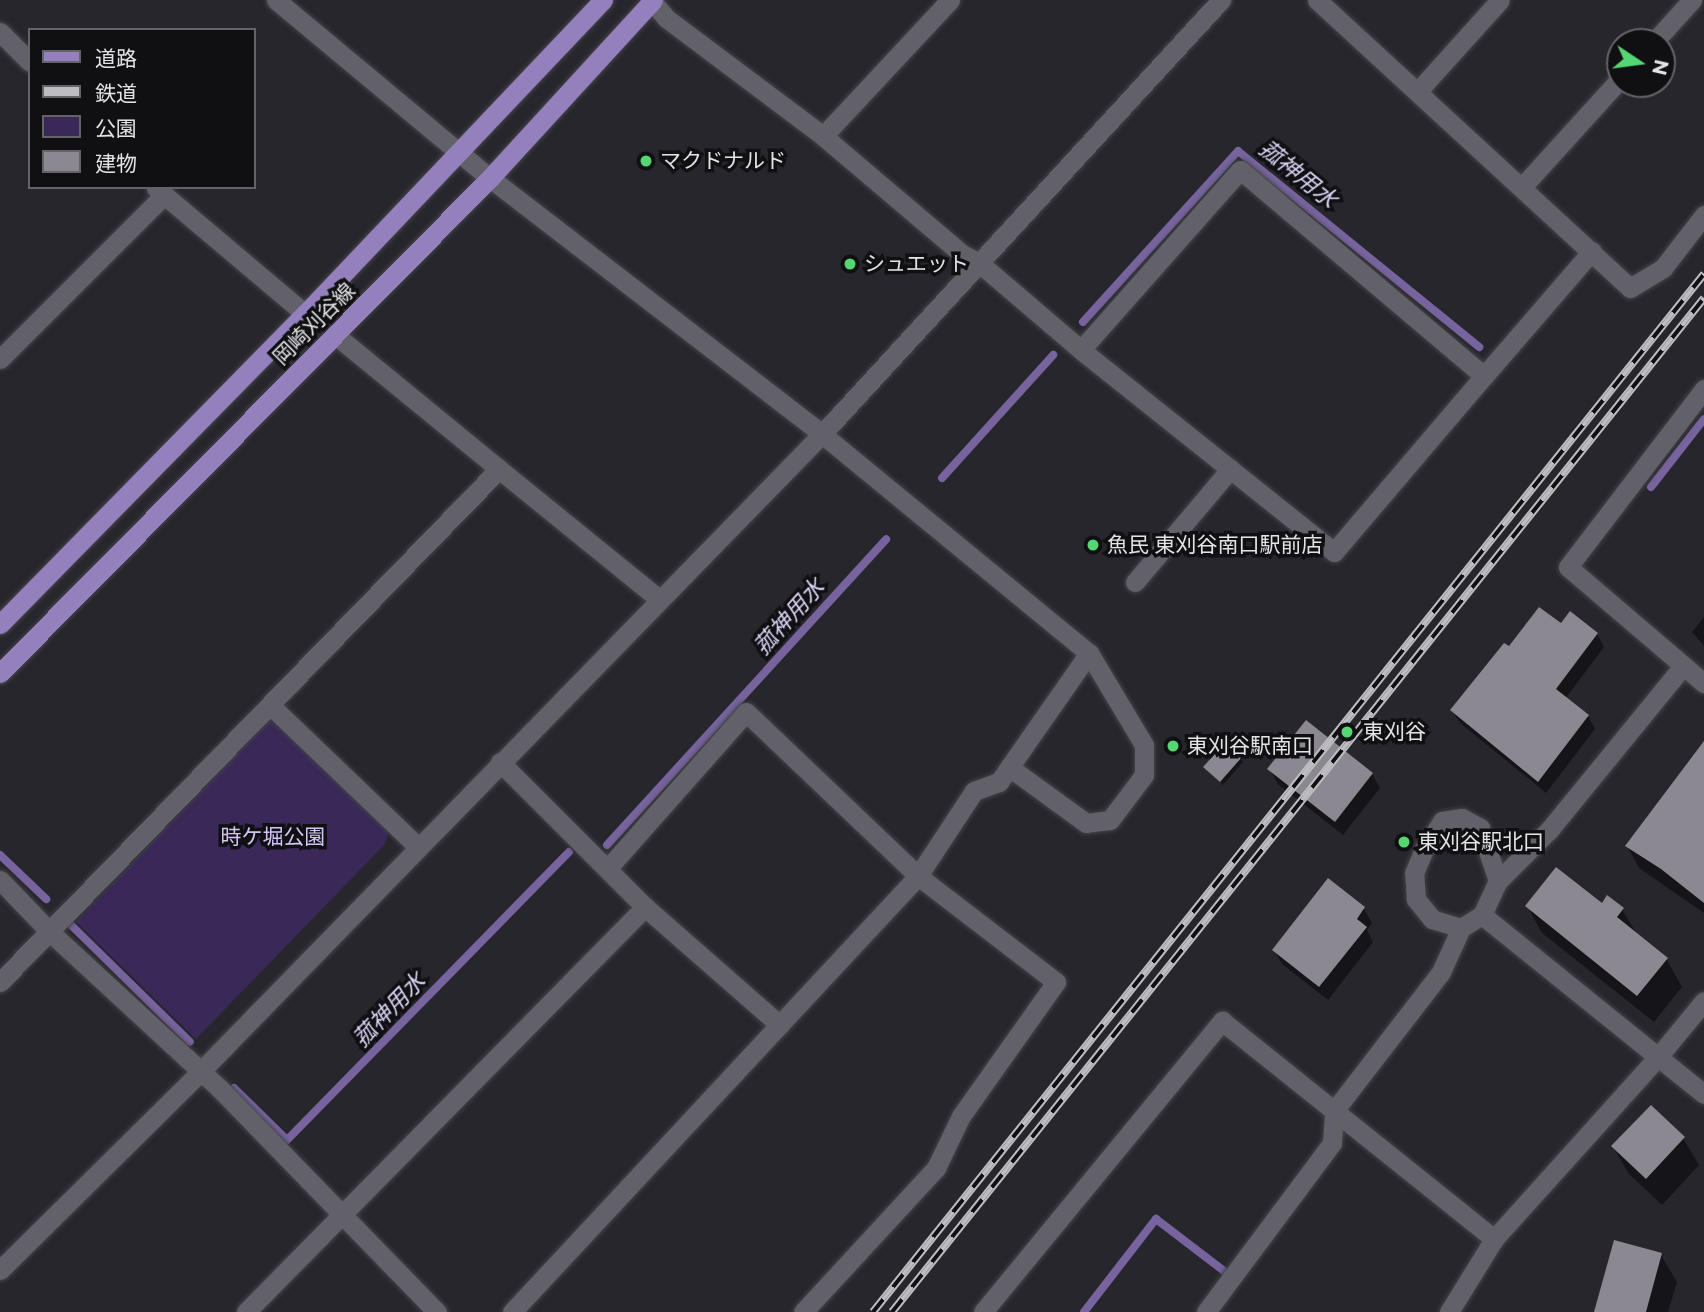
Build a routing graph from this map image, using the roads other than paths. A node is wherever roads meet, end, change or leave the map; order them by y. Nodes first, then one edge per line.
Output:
1 (276, 0) edge
2 (603, 0) edge
3 (652, 0) edge
4 (950, 0) edge
5 (1221, 0) edge
6 (1317, 0) edge
7 (1500, 0) edge
8 (1692, 0) edge
9 (1667, 28) edge
10 (0, 32) edge
11 (28, 60) edge
12 (1418, 91) junction
13 (1606, 94) edge
14 (823, 136) junction
15 (458, 152) junction
16 (490, 178) junction
17 (1522, 187) junction
18 (160, 191) edge
19 (1704, 215) edge
20 (1592, 251) junction
21 (978, 262) junction
22 (305, 314) junction
23 (335, 335) junction
24 (1081, 350) junction
25 (0, 359) edge
26 (1484, 376) junction
27 (1704, 389) edge
28 (822, 434) junction
29 (499, 469) junction
30 (1230, 469) junction
31 (1135, 582) dead end
32 (659, 599) junction
33 (0, 624) edge
34 (1089, 653) junction
35 (1683, 666) junction
36 (0, 674) edge
37 (1704, 683) edge
38 (271, 705) junction
39 (500, 762) junction
40 (1009, 767) junction
41 (418, 847) junction
42 (608, 868) junction
43 (918, 876) junction
44 (0, 880) edge
45 (1498, 881) junction
46 (645, 907) junction
47 (1482, 915) junction
48 (1461, 929) junction
49 (51, 933) junction
50 (0, 982) edge
51 (1704, 1001) edge
52 (780, 1025) junction
53 (1658, 1057) junction
54 (201, 1072) junction
55 (1704, 1094) edge
56 (1334, 1111) junction
57 (342, 1215) junction
58 (1494, 1239) junction
59 (0, 1270) edge
60 (1454, 1310) edge
61 (246, 1312) edge
62 (437, 1312) edge
63 (512, 1312) edge
64 (803, 1312) edge
65 (983, 1312) edge
66 (1206, 1312) edge

1 - 15 street
2 - 15 main road, 岡崎刈谷線
3 - 14 street
3 - 16 main road, 岡崎刈谷線
4 - 14 street
5 - 21 street
6 - 12 street
7 - 12 street
8 - 9 street
10 - 11 street
12 - 17 street
13 - 17 street
14 - 21 street
15 - 16 street
15 - 22 main road, 岡崎刈谷線
16 - 23 main road, 岡崎刈谷線
16 - 28 street
17 - 20 street
18 - 22 street
18 - 25 street
19 - 20 street
20 - 26 street
21 - 24 street
21 - 28 street
22 - 33 main road, 岡崎刈谷線
23 - 29 street
23 - 36 main road, 岡崎刈谷線
24 - 26 street
24 - 30 street
26 - 30 street
27 - 35 street
28 - 32 street
28 - 34 street
29 - 32 street
29 - 38 street
30 - 31 street
32 - 39 street
34 - 40 street
34 - 40 street
35 - 37 street
35 - 45 street
38 - 41 street
38 - 49 street
39 - 41 street
39 - 42 street
40 - 43 street
41 - 54 street
42 - 43 street
42 - 46 street
43 - 52 street
43 - 64 street
44 - 49 street
45 - 47 street
45 - 48 street
46 - 52 street
46 - 57 street
47 - 48 street
47 - 53 street
48 - 56 street
49 - 50 street
49 - 54 street
51 - 53 street
52 - 63 street
53 - 55 street
53 - 58 street
54 - 57 street
54 - 59 street
56 - 58 street
56 - 65 street
56 - 66 street
57 - 61 street
57 - 62 street
58 - 60 street

